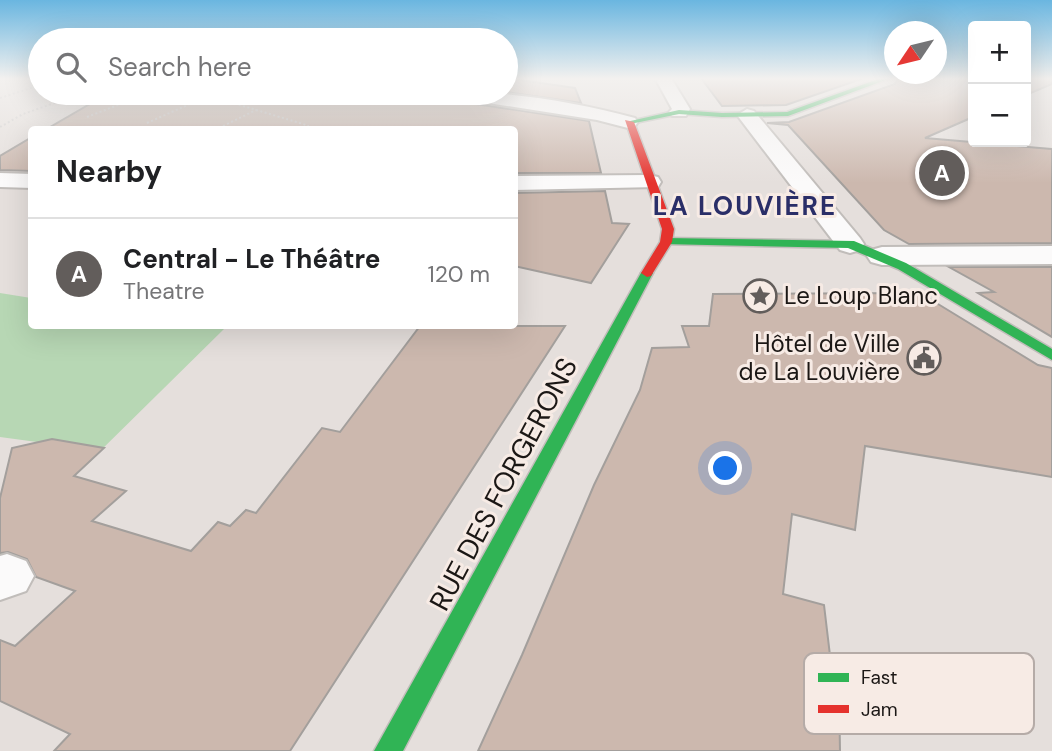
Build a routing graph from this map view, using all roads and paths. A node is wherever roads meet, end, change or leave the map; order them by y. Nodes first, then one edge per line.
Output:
1 (26, 113) edge
2 (97, 113) edge
3 (170, 113) edge
4 (251, 113) edge
5 (267, 113) edge
6 (592, 113) edge
7 (675, 113) edge
8 (707, 113) edge
9 (780, 113) edge
10 (757, 115) junction
11 (87, 117) dead end
12 (628, 122) junction
13 (147, 123) dead end
14 (223, 126) edge
15 (306, 126) edge
16 (0, 127) edge
17 (0, 180) edge
18 (28, 181) edge
19 (649, 182) junction
20 (518, 183) edge
21 (666, 242) junction
22 (850, 244) junction
23 (1052, 255) edge
24 (881, 256) junction
25 (1052, 355) edge
26 (388, 751) edge

1 - 16 path
2 - 11 path
3 - 13 path
4 - 14 path
5 - 15 path
6 - 12 street
7 - 12 street
8 - 10 street
9 - 10 street
10 - 22 street
12 - 19 street
17 - 18 street
19 - 20 street
19 - 21 street
21 - 22 street
21 - 26 street, RUE DES FORGERONS
22 - 24 street
23 - 24 street
24 - 25 street

